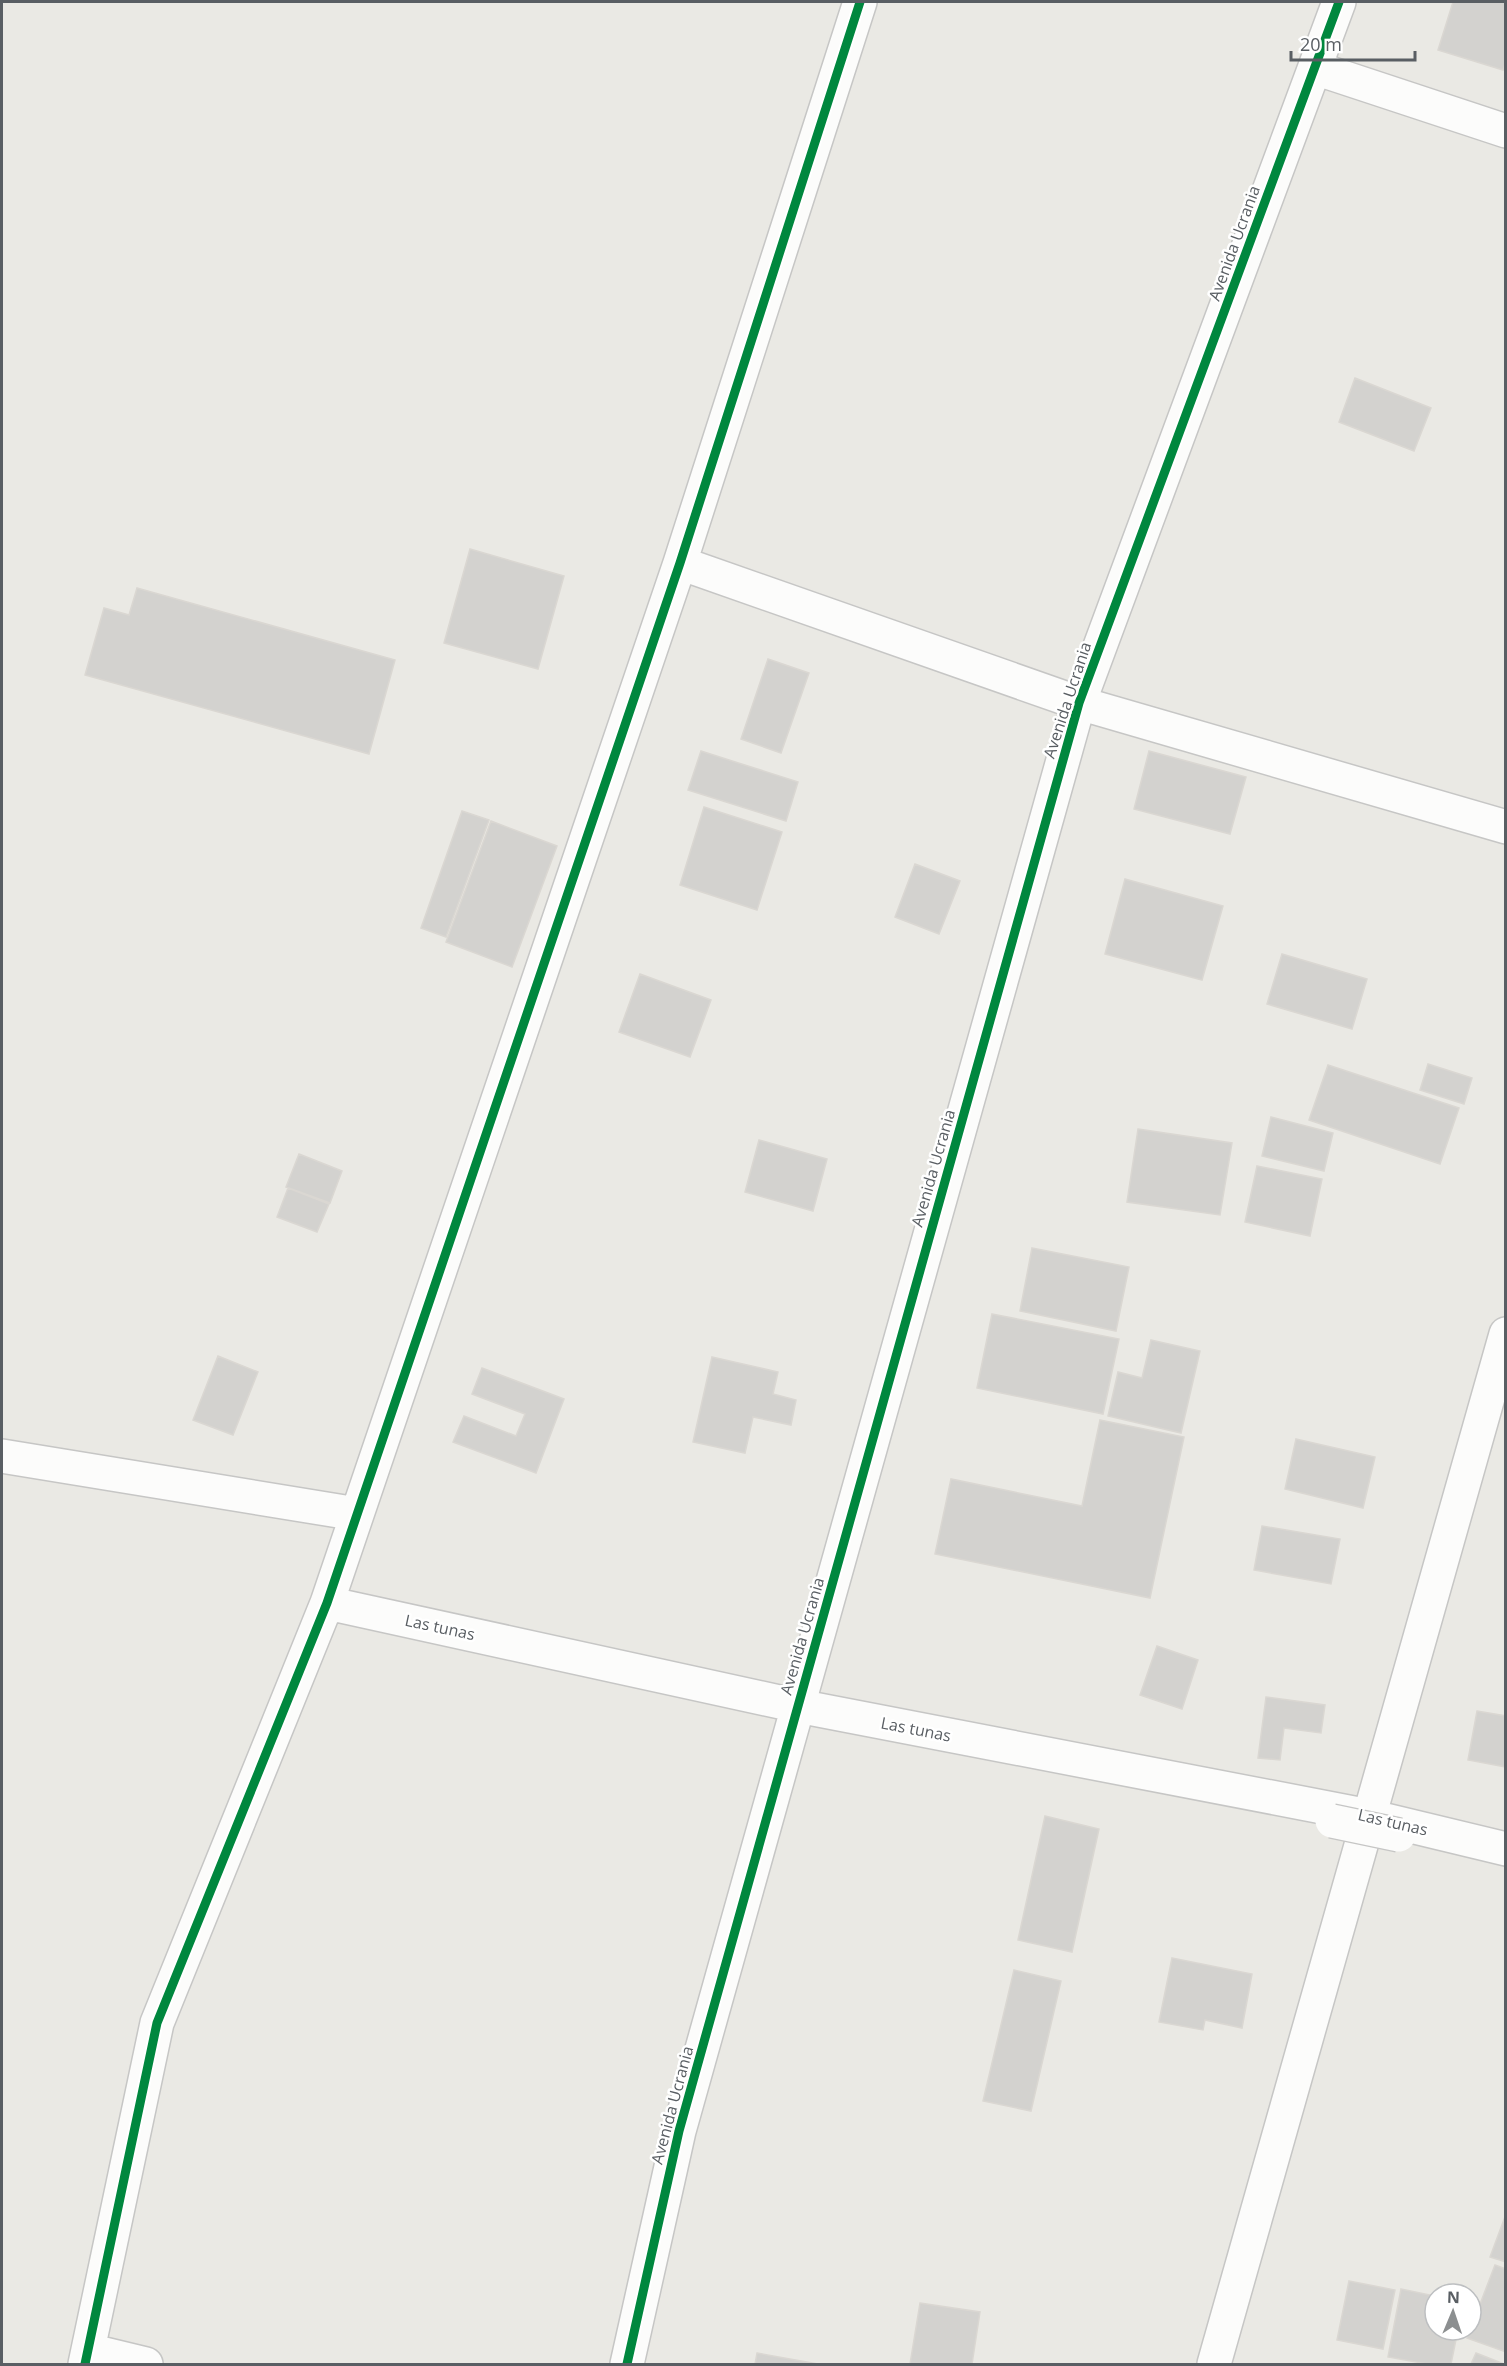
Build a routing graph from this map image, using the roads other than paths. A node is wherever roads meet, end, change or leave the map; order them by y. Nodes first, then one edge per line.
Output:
1 (860, 2) edge
2 (1339, 2) edge
3 (1315, 68) junction
4 (1506, 131) edge
5 (680, 563) junction
6 (1079, 703) junction
7 (1506, 827) edge
8 (1506, 1334) edge
9 (2, 1456) edge
10 (357, 1514) junction
11 (327, 1603) junction
12 (798, 1706) junction
13 (1369, 1816) junction
14 (1332, 1821) dead end
15 (1399, 1835) dead end
16 (1506, 1849) edge
17 (86, 2357) edge
18 (146, 2364) edge
19 (627, 2364) edge
20 (1214, 2364) edge

1 - 5 street
2 - 3 street, Avenida Ucrania
3 - 4 street
3 - 6 street, Avenida Ucrania
5 - 6 street
5 - 10 street
6 - 7 street
6 - 12 street, Avenida Ucrania
8 - 13 street
9 - 10 street
10 - 11 street
11 - 12 street, Las tunas
11 - 17 street
12 - 13 street, Las tunas
12 - 19 street, Avenida Ucrania
13 - 16 street, Las tunas
13 - 20 street
14 - 15 street, Las tunas, bridge
17 - 18 street

